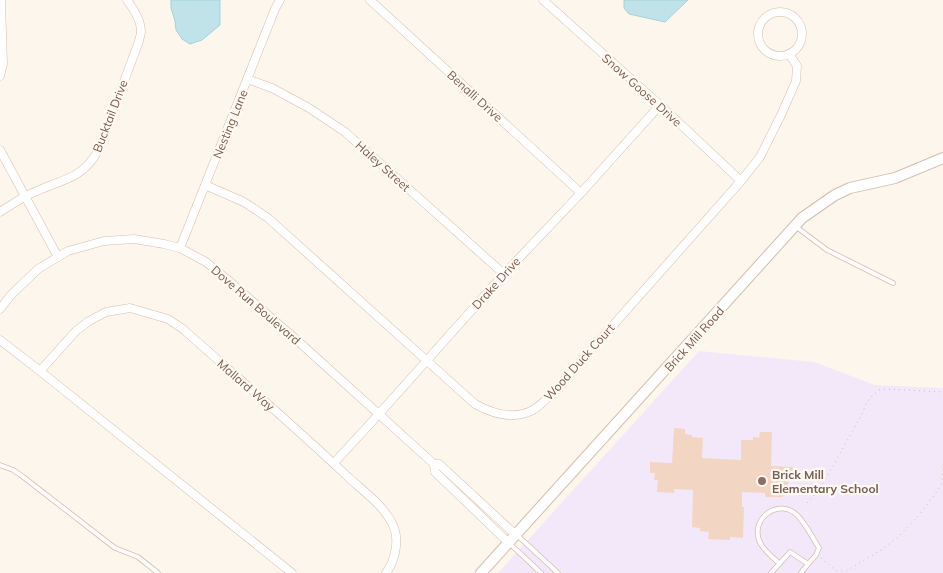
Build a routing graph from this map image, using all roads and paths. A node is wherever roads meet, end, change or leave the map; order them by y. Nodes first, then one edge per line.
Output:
1 (1, 0) edge
2 (127, 0) edge
3 (280, 0) edge
4 (370, 0) edge
5 (543, 0) edge
6 (789, 54) junction
7 (0, 76) edge
8 (247, 79) junction
9 (660, 105) junction
10 (0, 150) edge
11 (943, 158) edge
12 (740, 181) junction
13 (205, 185) junction
14 (581, 193) junction
15 (25, 196) junction
16 (0, 212) edge
17 (795, 226) junction
18 (180, 248) junction
19 (58, 257) junction
20 (504, 274) junction
21 (893, 283) dead end
22 (0, 309) edge
23 (0, 340) edge
24 (426, 360) junction
25 (40, 371) junction
26 (943, 392) edge
27 (379, 414) junction
28 (334, 462) junction
29 (434, 464) junction
30 (943, 464) edge
31 (0, 466) edge
32 (807, 502) dead end
33 (516, 534) junction
34 (509, 543) junction
35 (816, 555) junction
36 (779, 563) junction
37 (808, 564) junction
38 (158, 573) edge
39 (292, 573) edge
40 (386, 573) edge
41 (481, 573) edge
42 (541, 573) edge
43 (558, 573) edge
44 (771, 573) edge
45 (801, 573) edge

1 - 7 street
2 - 15 street, Bucktail Drive
3 - 8 street, Nesting Lane
4 - 14 street, Benalli Drive
5 - 9 street, Snow Goose Drive
6 - 6 street
6 - 12 street, Wood Duck Court
8 - 13 street, Nesting Lane
8 - 20 street, Haley Street
9 - 12 street, Snow Goose Drive
9 - 14 street, Drake Drive
10 - 15 street
11 - 17 street, Brick Mill Road
12 - 24 street, Wood Duck Court
13 - 18 street, Nesting Lane
13 - 24 street, Wood Duck Court
14 - 20 street, Drake Drive
15 - 16 street, Bucktail Drive
15 - 19 street
17 - 21 lane
17 - 33 street, Brick Mill Road
18 - 19 street, Dove Run Boulevard
18 - 27 street, Dove Run Boulevard
19 - 22 street, Dove Run Boulevard
20 - 24 street, Drake Drive
23 - 25 street
24 - 27 street, Drake Drive
25 - 28 street, Mallard Way
25 - 39 street
26 - 32 path
27 - 28 street, Drake Drive
27 - 29 street, Dove Run Boulevard
28 - 40 street, Mallard Way
29 - 33 street, Dove Run Boulevard
29 - 34 street, Dove Run Boulevard
30 - 35 path
31 - 38 lane
33 - 34 street, Brick Mill Road
33 - 43 lane
34 - 41 street, Brick Mill Road
34 - 42 lane
35 - 36 lane
35 - 37 lane
36 - 37 lane
36 - 44 lane
37 - 45 lane

